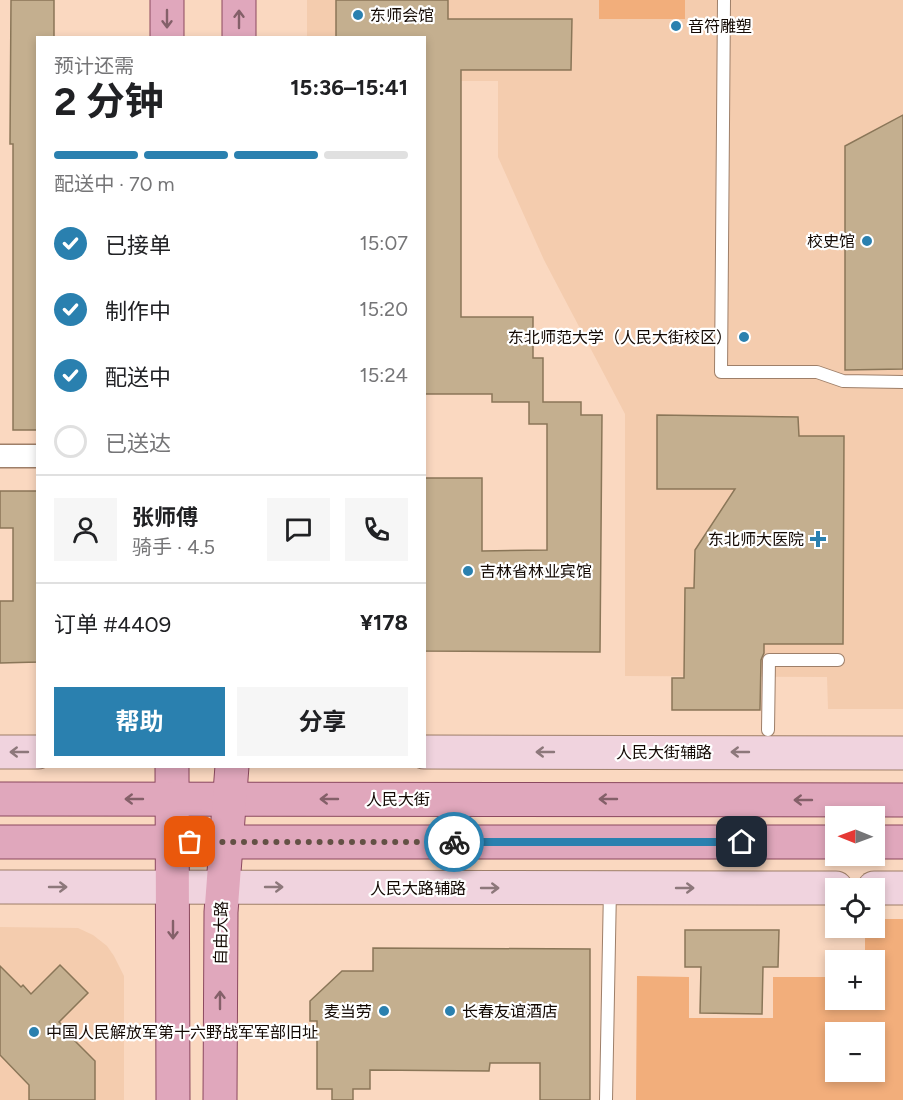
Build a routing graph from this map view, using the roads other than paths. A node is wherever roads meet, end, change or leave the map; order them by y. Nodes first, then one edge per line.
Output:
1 (167, 0) edge
2 (239, 0) edge
3 (724, 0) edge
4 (167, 36) edge
5 (239, 36) edge
6 (903, 382) edge
7 (0, 456) edge
8 (36, 456) edge
9 (838, 660) dead end
10 (768, 730) dead end
11 (0, 752) edge
12 (36, 752) edge
13 (426, 752) edge
14 (903, 753) edge
15 (172, 768) edge
16 (232, 768) edge
17 (0, 798) edge
18 (172, 799) junction
19 (230, 799) junction
20 (903, 800) edge
21 (0, 842) edge
22 (172, 842) junction
23 (226, 842) junction
24 (825, 842) edge
25 (885, 842) edge
26 (903, 842) edge
27 (0, 887) edge
28 (222, 887) junction
29 (172, 888) junction
30 (610, 888) junction
31 (825, 888) edge
32 (885, 888) edge
33 (903, 888) edge
34 (173, 1100) edge
35 (220, 1100) edge
36 (606, 1100) edge

1 -> 4 main road
5 -> 2 main road
3 - 6 lane
7 - 8 street
9 - 10 lane
12 -> 11 main road
14 -> 13 main road, 人民大街辅路
15 - 18 main road
16 - 19 main road, 自由大路
18 -> 17 main road, 人民大街
18 - 19 main road, 人民大街
18 - 22 main road
20 -> 19 main road, 人民大街
19 - 23 main road, 自由大路
21 - 22 main road
22 - 23 main road
22 - 29 main road
23 - 24 main road
23 - 28 main road, 自由大路
25 - 26 main road
27 -> 29 main road, 人民大路辅路
28 - 29 main road, 人民大路辅路
28 -> 30 main road, 人民大路辅路
35 -> 28 main road, 自由大路
29 -> 34 main road
30 -> 31 main road, 人民大路辅路
30 - 36 lane
32 - 33 main road

